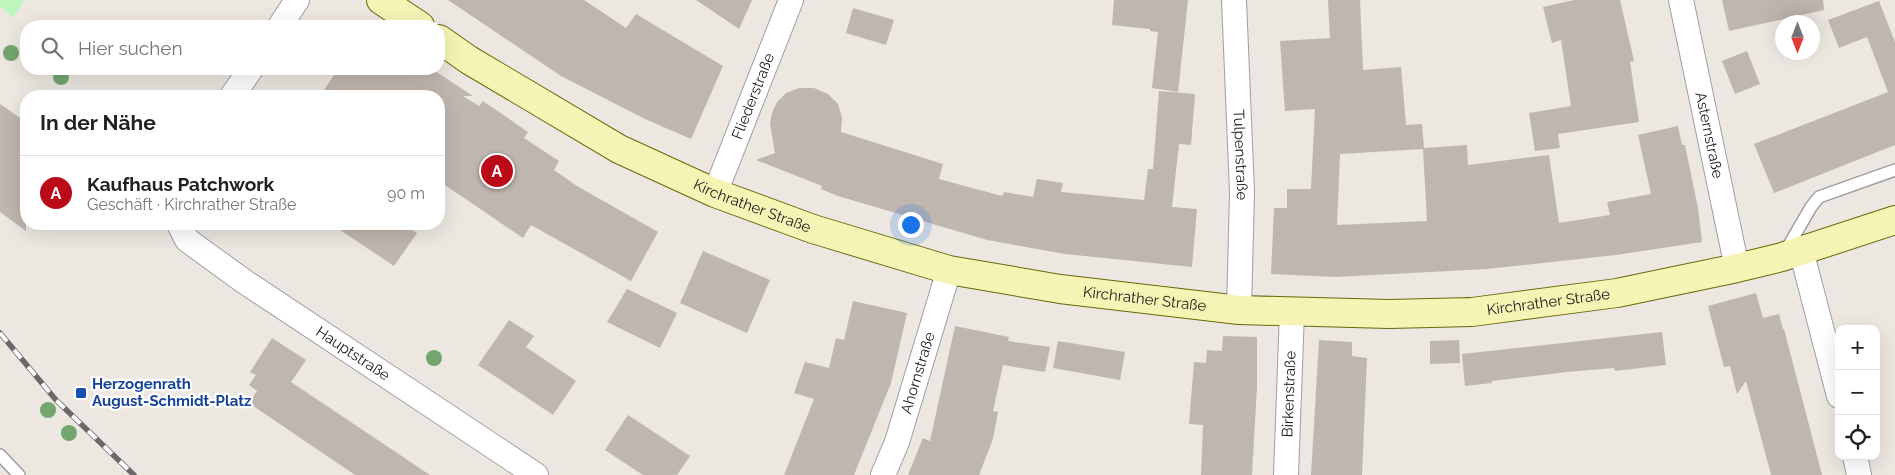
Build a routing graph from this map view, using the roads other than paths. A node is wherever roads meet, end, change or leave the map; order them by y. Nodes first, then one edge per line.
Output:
1 (297, 0) edge
2 (381, 0) edge
3 (1234, 0) edge
4 (1681, 0) edge
5 (788, 2) edge
6 (284, 20) edge
7 (411, 20) edge
8 (445, 43) edge
9 (247, 75) edge
10 (236, 90) edge
11 (1895, 170) edge
12 (715, 193) junction
13 (1895, 220) edge
14 (182, 230) edge
15 (1791, 254) junction
16 (1737, 268) junction
17 (949, 270) junction
18 (1239, 310) junction
19 (1292, 312) junction
20 (1835, 384) edge
21 (0, 455) edge
22 (1855, 460) edge
23 (19, 475) edge
24 (536, 475) edge
25 (882, 475) edge
26 (1286, 475) edge
27 (1859, 475) edge

1 - 6 street
2 - 7 main road
3 - 18 street, Tulpenstraße
4 - 16 street, Asternstraße
5 - 12 street, Fliederstraße
8 - 12 main road, Kirchrather Straße
9 - 10 street
11 - 15 lane
12 - 17 main road, Kirchrather Straße
13 - 15 main road, Kirchrather Straße
14 - 24 street, Hauptstraße
15 - 16 main road, Kirchrather Straße
15 - 20 street
16 - 19 main road, Kirchrather Straße
17 - 18 main road, Kirchrather Straße
17 - 25 street, Ahornstraße
18 - 19 main road, Kirchrather Straße
19 - 26 street, Birkenstraße
21 - 23 lane
22 - 27 street

